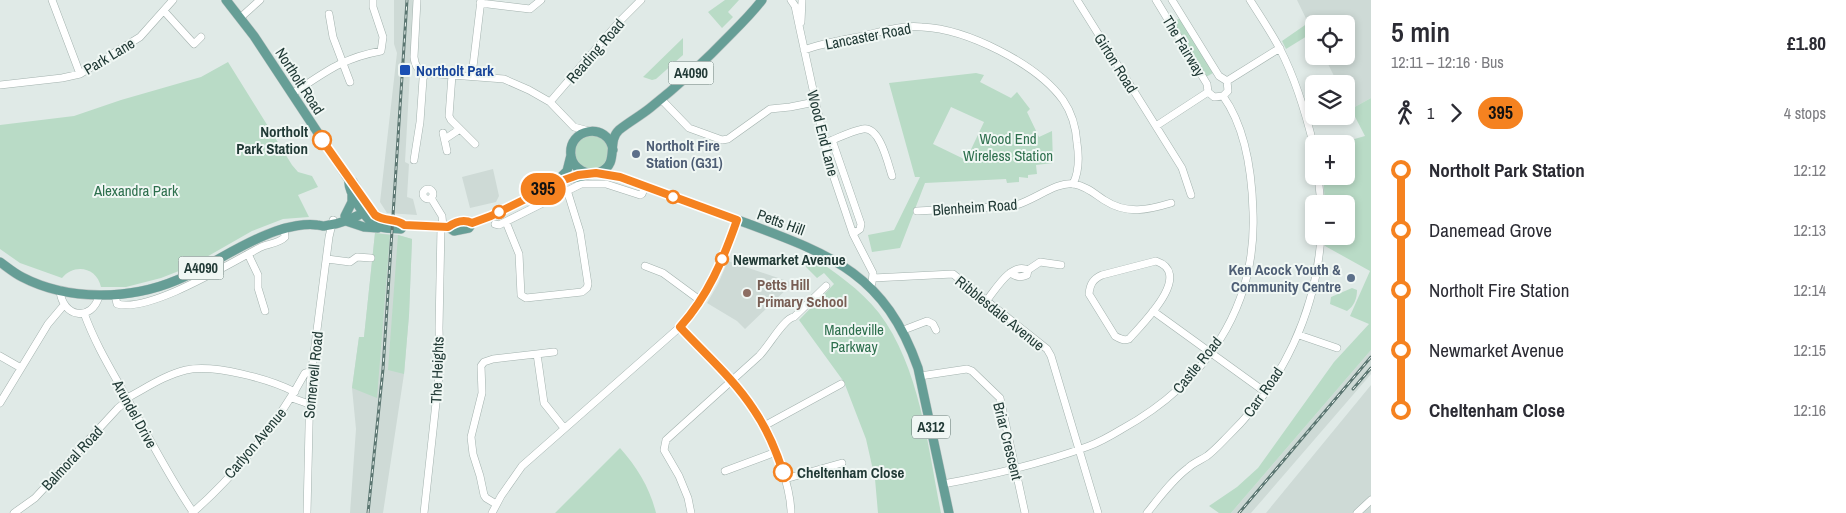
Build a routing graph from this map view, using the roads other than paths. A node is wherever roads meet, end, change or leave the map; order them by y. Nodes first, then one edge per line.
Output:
1 (52, 0) edge
2 (173, 0) edge
3 (226, 0) edge
4 (260, 0) edge
5 (373, 0) edge
6 (417, 0) edge
7 (541, 0) edge
8 (641, 0) edge
9 (762, 0) edge
10 (766, 0) edge
11 (791, 0) edge
12 (802, 0) edge
13 (1077, 0) edge
14 (1156, 0) edge
15 (1172, 0) edge
16 (1250, 0) edge
17 (480, 1) edge
18 (754, 10) junction
19 (164, 11) junction
20 (330, 14) dead end
21 (240, 18) junction
22 (800, 30) junction
23 (201, 37) dead end
24 (1280, 48) junction
25 (804, 50) junction
26 (342, 62) junction
27 (422, 72) junction
28 (80, 74) junction
29 (452, 75) junction
30 (472, 75) junction
31 (1219, 76) junction
32 (1227, 81) junction
33 (350, 82) dead end
34 (1207, 84) junction
35 (0, 85) edge
36 (1208, 92) junction
37 (292, 94) junction
38 (1223, 96) junction
39 (661, 99) junction
40 (550, 102) junction
41 (815, 102) junction
42 (568, 121) junction
43 (1156, 126) junction
44 (622, 128) junction
45 (460, 129) junction
46 (591, 131) junction
47 (1311, 135) edge
48 (828, 141) junction
49 (475, 144) dead end
50 (447, 151) dead end
51 (571, 151) junction
52 (613, 154) junction
53 (414, 160) dead end
54 (593, 174) junction
55 (892, 176) dead end
56 (620, 177) junction
57 (349, 180) junction
58 (1073, 184) junction
59 (551, 185) junction
60 (645, 186) junction
61 (568, 190) junction
62 (352, 193) junction
63 (1191, 195) dead end
64 (431, 198) dead end
65 (1171, 203) dead end
66 (366, 208) junction
67 (917, 211) dead end
68 (346, 219) junction
69 (737, 220) junction
70 (506, 222) junction
71 (327, 224) junction
72 (495, 224) dead end
73 (404, 225) junction
74 (384, 227) junction
75 (444, 227) junction
76 (284, 229) junction
77 (1320, 245) edge
78 (248, 254) junction
79 (371, 258) dead end
80 (327, 259) junction
81 (0, 262) edge
82 (1061, 265) dead end
83 (646, 266) dead end
84 (873, 278) junction
85 (826, 286) dead end
86 (870, 288) junction
87 (60, 290) junction
88 (115, 295) junction
89 (99, 296) junction
90 (987, 300) junction
91 (701, 302) junction
92 (64, 306) junction
93 (265, 311) dead end
94 (1153, 311) junction
95 (84, 313) junction
96 (680, 327) junction
97 (936, 330) dead end
98 (902, 331) junction
99 (1298, 335) junction
100 (1337, 348) dead end
101 (554, 352) dead end
102 (1210, 353) junction
103 (537, 354) junction
104 (0, 356) edge
105 (21, 368) junction
106 (312, 371) junction
107 (920, 376) junction
108 (732, 380) junction
109 (841, 384) dead end
110 (1265, 392) junction
111 (293, 395) junction
112 (128, 399) junction
113 (0, 403) edge
114 (309, 404) junction
115 (764, 426) junction
116 (564, 428) junction
117 (1079, 449) junction
118 (776, 452) junction
119 (842, 463) dead end
120 (1016, 469) junction
121 (725, 471) dead end
122 (786, 479) junction
123 (943, 484) junction
124 (1371, 500) edge
125 (496, 504) junction
126 (14, 513) edge
127 (193, 513) edge
128 (307, 513) edge
129 (424, 513) edge
130 (492, 513) edge
131 (691, 513) edge
132 (791, 513) edge
133 (949, 513) edge
134 (1025, 513) edge
135 (1098, 513) edge
136 (1147, 513) edge
137 (1357, 513) edge

1 - 28 street
2 - 19 street, Park Lane
3 - 21 main road, Northolt Road / A312
4 - 21 street
5 - 26 street
6 - 27 street
7 - 17 street
8 - 40 street, Reading Road
9 - 18 main road, A4090
10 - 18 main road, A4090
11 - 22 street, Wood End Lane
12 - 22 street, Wood End Lane
13 - 43 street, Girton Road
14 - 34 street, The Fairway
15 - 31 street, The Fairway
16 - 24 street
17 - 30 street
18 - 39 main road, A4090
19 - 23 street
19 - 28 street, Park Lane
20 - 26 street
21 - 37 main road, Northolt Road / A312
22 - 25 street, Wood End Lane
24 - 32 street
24 - 47 street
25 - 41 street, Wood End Lane
25 - 58 street, Lancaster Road
26 - 33 street
26 - 37 street
27 - 29 street
27 - 53 street
28 - 35 street, Park Lane
29 - 30 street
29 - 45 street
30 - 40 street
31 - 32 street, The Fairway
31 - 34 street
32 - 38 street
34 - 36 street, The Fairway
36 - 38 street
36 - 43 street
37 - 57 main road, Northolt Road / A312
38 - 102 street, Castle Road
39 - 41 street
39 - 44 main road, A4090
40 - 42 street
41 - 48 street, Wood End Lane
42 - 46 street
42 - 51 street
43 - 63 street, Girton Road
44 - 46 main road, A4090
44 - 52 main road
45 - 49 street
45 - 50 street
46 - 51 main road
46 - 52 main road
48 - 55 street
48 - 84 street, Wood End Lane
51 - 54 main road
51 - 59 main road, Petts Hill / A312
52 - 54 main road
52 - 56 main road
54 - 56 main road, Petts Hill / A312
54 - 59 main road, Petts Hill / A312
56 - 60 main road, Petts Hill / A312
57 - 62 main road, Northolt Road / A312
57 - 66 main road, Northolt Road / A312
58 - 65 street
58 - 67 street, Blenheim Road
59 - 75 main road, Petts Hill / A312
60 - 61 street
60 - 69 main road, Petts Hill / A312
61 - 70 street
61 - 70 street
62 - 66 main road, Northolt Road / A312
62 - 68 main road
64 - 75 street
66 - 68 main road, A4090
66 - 73 main road, Northolt Road / A312
66 - 74 main road, Northolt Road / A312
68 - 71 main road, A4090
68 - 74 main road
69 - 86 main road, Petts Hill / A312
69 - 91 street
70 - 72 street
71 - 76 main road, A4090
71 - 80 street, Somervell Road
73 - 74 main road, A312
73 - 75 main road, Petts Hill / A312
75 - 129 street, The Heights
76 - 78 street
76 - 88 main road, A4090
77 - 99 street, Carr Road
78 - 88 street
78 - 93 street
79 - 80 street
80 - 106 street, Somervell Road
81 - 87 main road, A4090
82 - 90 street
83 - 91 street
84 - 86 street
84 - 90 street, Ribblesdale Avenue
85 - 108 street
86 - 98 main road, A312
87 - 89 main road, A4090
87 - 92 street
88 - 89 main road, A4090
89 - 95 street
90 - 117 street, Ribblesdale Avenue
91 - 96 street
92 - 95 street
92 - 105 street
94 - 94 street
94 - 102 street
95 - 112 street, Arundel Drive
96 - 108 street
96 - 116 street
97 - 98 street
98 - 107 main road, A312
99 - 100 street
99 - 110 street, Carr Road
101 - 103 street
102 - 110 street
102 - 117 street, Castle Road
103 - 116 street
103 - 125 street
104 - 105 street
105 - 113 street
106 - 111 street, Carlyon Avenue
106 - 114 street, Somervell Road
107 - 120 street, Briar Crescent
107 - 123 main road, A312
108 - 115 street
108 - 131 street
109 - 115 street
110 - 136 street, Carr Road
111 - 112 street, Balmoral Road
111 - 114 street, Balmoral Road
111 - 127 street, Carlyon Avenue
112 - 126 street, Balmoral Road
112 - 127 street, Arundel Drive
114 - 128 street, Somervell Road
115 - 118 street
116 - 125 street
117 - 120 street, Castle Road
117 - 135 street, Ribblesdale Avenue
118 - 121 street
118 - 122 street
119 - 122 street
120 - 123 street, Castle Road
120 - 134 street, Briar Crescent
122 - 132 street
123 - 133 main road, A312
124 - 137 street
125 - 130 street

